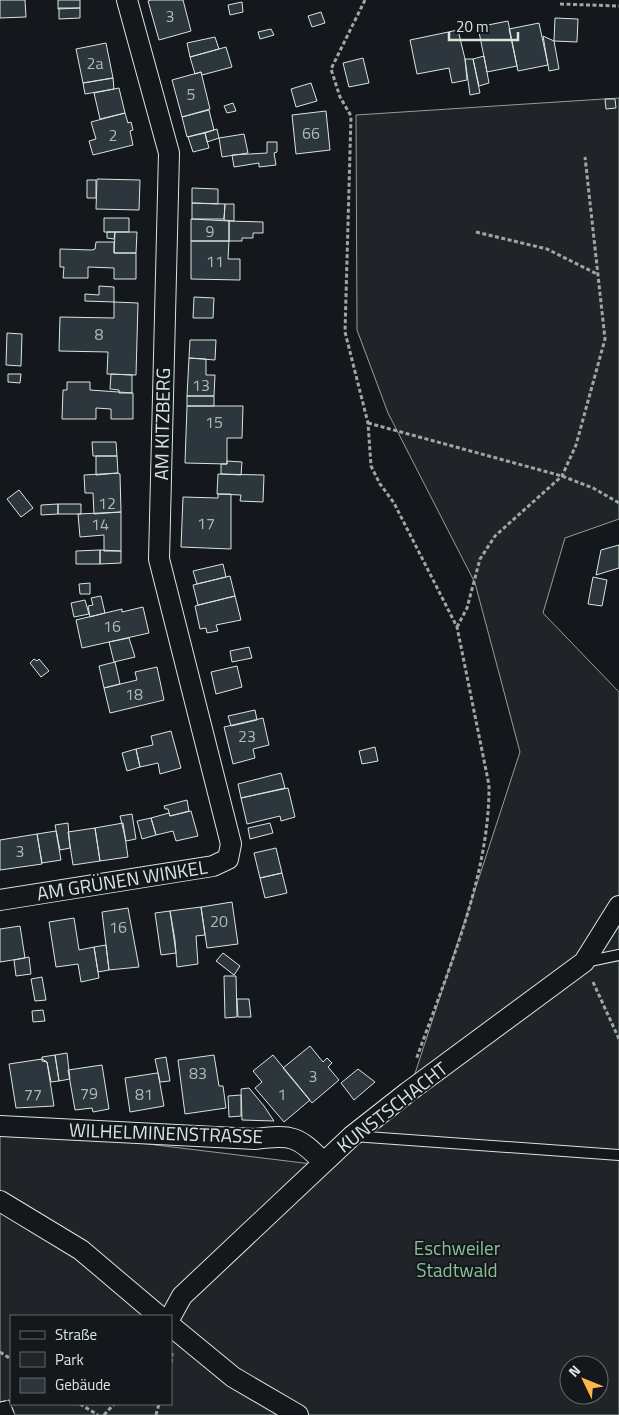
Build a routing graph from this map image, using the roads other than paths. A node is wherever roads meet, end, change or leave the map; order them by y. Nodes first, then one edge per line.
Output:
1 (127, 0) edge
2 (231, 844) joint
3 (0, 900) edge
4 (619, 906) edge
5 (619, 955) edge
6 (584, 962) junction
7 (0, 1126) edge
8 (352, 1136) junction
9 (619, 1155) edge
10 (323, 1162) junction
11 (0, 1201) edge
12 (158, 1315) edge
13 (171, 1315) edge
14 (172, 1327) edge
15 (298, 1415) edge

1 - 2 street, AM KITZBERG
2 - 3 street, AM GRÜNEN WINKEL
4 - 6 street, KUNSTSCHACHT
5 - 6 lane
6 - 8 street, KUNSTSCHACHT
7 - 10 street, WILHELMINENSTRASSE
8 - 9 lane
8 - 10 street, KUNSTSCHACHT
10 - 13 street, KUNSTSCHACHT
11 - 12 street
14 - 15 street

